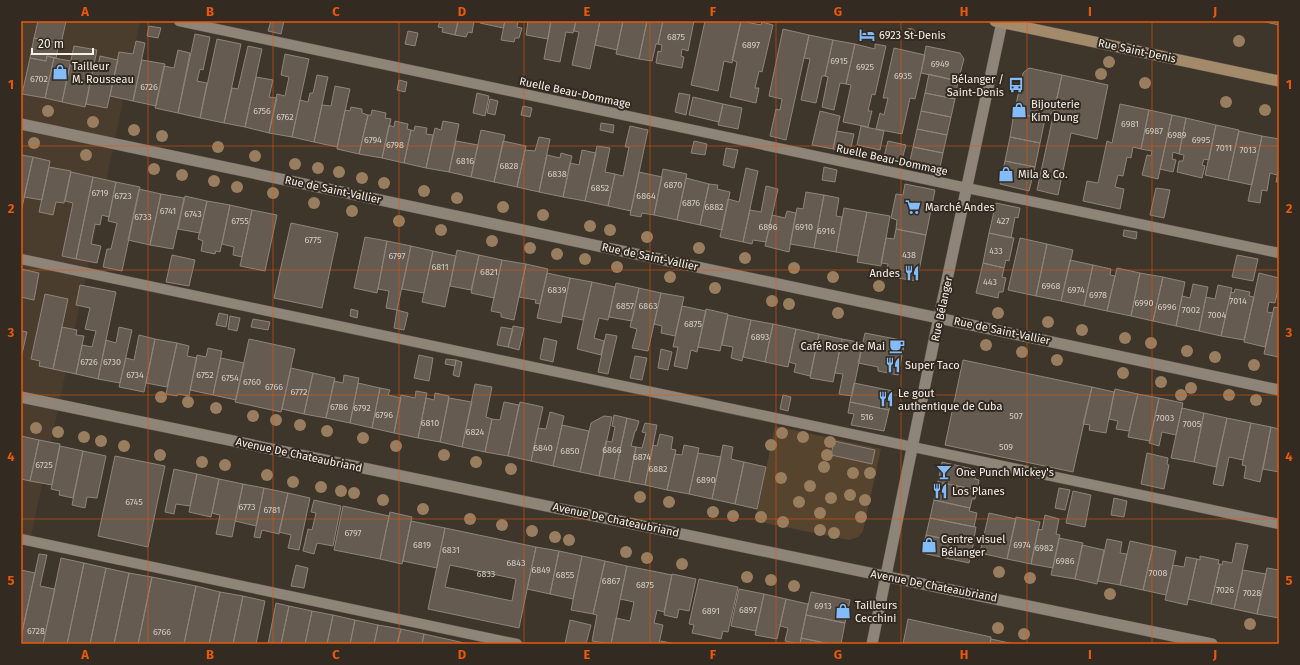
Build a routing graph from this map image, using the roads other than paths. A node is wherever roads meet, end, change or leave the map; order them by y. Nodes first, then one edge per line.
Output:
1 (179, 21) edge
2 (1000, 21) edge
3 (1279, 81) edge
4 (21, 124) edge
5 (967, 188) junction
6 (1279, 252) edge
7 (21, 259) edge
8 (940, 318) junction
9 (1279, 390) edge
10 (21, 397) edge
11 (913, 446) junction
12 (1279, 524) edge
13 (21, 539) edge
14 (887, 576) junction
15 (517, 644) edge
16 (872, 644) edge
17 (1212, 644) edge

1 - 5 lane, Ruelle Beau-Dommage
2 - 3 main road, Rue Saint-Denis
2 - 5 street, Rue Bélanger
4 - 8 street, Rue de Saint-Vallier
5 - 6 lane, Ruelle Beau-Dommage
5 - 8 street, Rue Bélanger
7 - 11 lane
8 - 9 street, Rue de Saint-Vallier
8 - 11 street, Rue Bélanger
10 - 14 street, Avenue De Chateaubriand
11 - 12 lane
11 - 14 street, Rue Bélanger
13 - 15 lane
14 - 16 street, Rue Bélanger
14 - 17 street, Avenue De Chateaubriand

